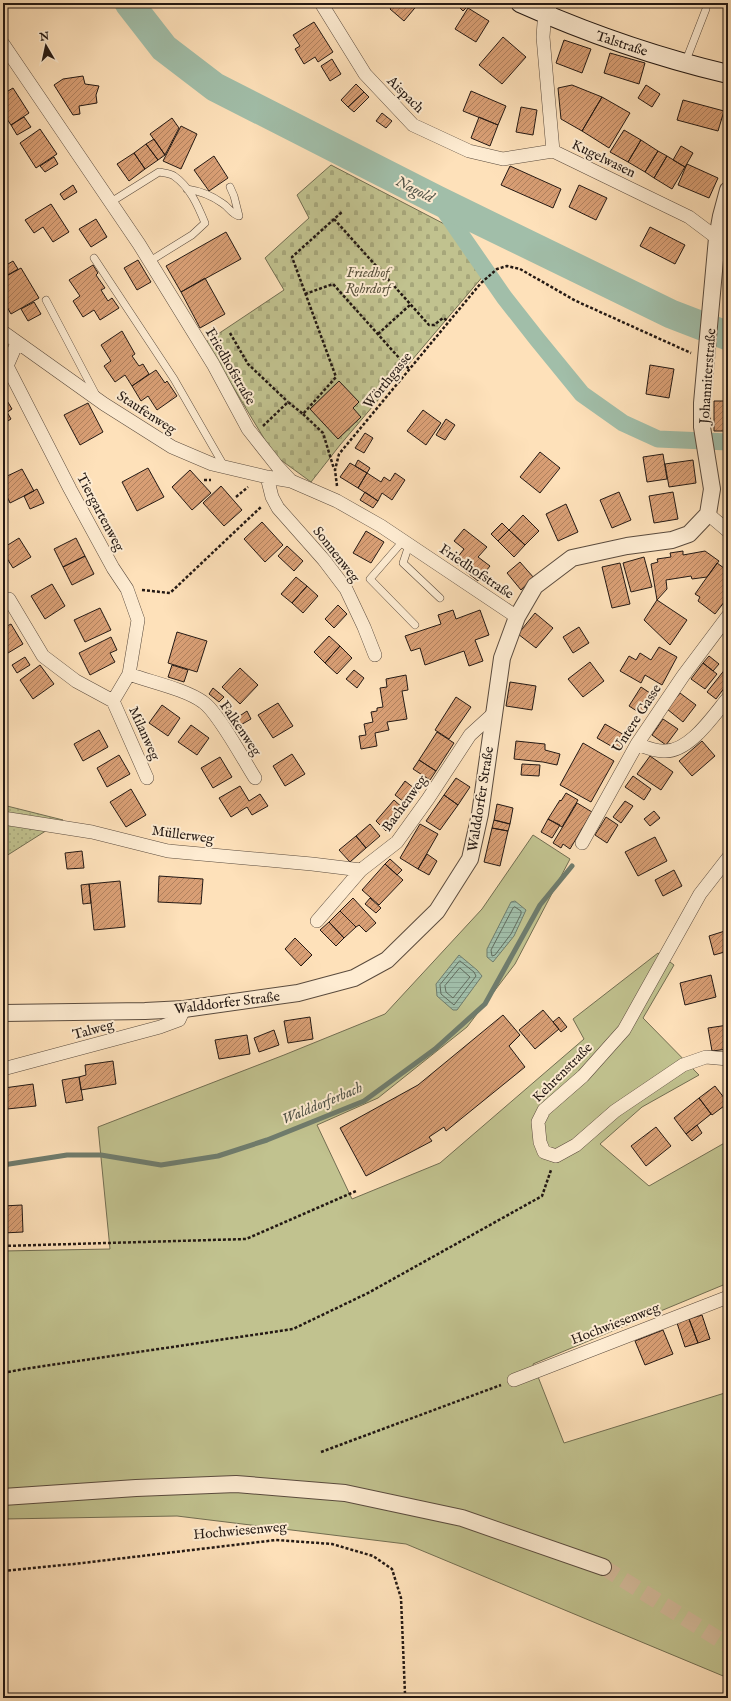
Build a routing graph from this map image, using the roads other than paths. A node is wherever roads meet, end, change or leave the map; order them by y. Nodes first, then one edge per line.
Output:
1 (321, 3) edge
2 (520, 3) edge
3 (549, 9) edge
4 (706, 9) dead end
5 (3, 44) edge
6 (685, 63) junction
7 (728, 74) edge
8 (553, 151) junction
9 (230, 187) dead end
10 (187, 189) junction
11 (728, 190) edge
12 (111, 202) junction
13 (723, 240) edge
14 (94, 258) dead end
15 (150, 261) junction
16 (46, 300) dead end
17 (3, 332) edge
18 (17, 343) junction
19 (99, 400) junction
20 (225, 467) junction
21 (266, 477) junction
22 (291, 481) junction
23 (708, 514) junction
24 (728, 531) edge
25 (406, 543) junction
26 (440, 598) dead end
27 (9, 599) dead end
28 (728, 616) edge
29 (516, 617) junction
30 (415, 625) dead end
31 (375, 655) dead end
32 (129, 674) junction
33 (728, 698) edge
34 (113, 701) junction
35 (493, 714) junction
36 (636, 744) junction
37 (147, 778) dead end
38 (255, 778) dead end
39 (3, 818) edge
40 (582, 843) dead end
41 (728, 858) edge
42 (361, 870) junction
43 (317, 921) dead end
44 (184, 1009) junction
45 (3, 1013) edge
46 (728, 1059) edge
47 (3, 1069) edge
48 (728, 1297) edge
49 (514, 1380) road end
50 (3, 1497) edge
51 (603, 1567) tunnel mouth

1 - 8 street, Aispach
2 - 3 main road, Talstraße
3 - 6 main road, Talstraße
3 - 8 street, Kugelwasen
4 - 6 lane
5 - 12 street, Friedhofstraße
6 - 7 main road, Talstraße
8 - 13 street, Kugelwasen
9 - 10 lane
10 - 12 lane
10 - 15 lane
11 - 13 street, Johanniterstraße
12 - 15 street, Friedhofstraße
13 - 23 street, Johanniterstraße
14 - 20 lane
15 - 22 street, Friedhofstraße
16 - 19 lane
17 - 18 street, Staufenweg
18 - 19 street, Staufenweg
18 - 32 street, Tiergartenweg
19 - 20 street, Staufenweg
20 - 21 street, Staufenweg
21 - 22 street, Staufenweg
21 - 31 street, Sonnenweg
22 - 25 street, Friedhofstraße
23 - 24 street
23 - 29 street, Walddorfer Straße
25 - 26 lane
25 - 29 street, Friedhofstraße
25 - 30 lane
27 - 34 street
28 - 36 street, Untere Gasse
29 - 35 street, Walddorfer Straße
32 - 34 street, Tiergartenweg
32 - 38 street, Falkenweg
33 - 36 street
34 - 37 street, Milanweg
35 - 42 street, Bachenweg
35 - 44 street, Walddorfer Straße
36 - 40 street, Untere Gasse
39 - 42 street, Müllerweg
41 - 46 street, Kehrenstraße
42 - 43 street, Bachenweg
44 - 45 street, Walddorfer Straße
44 - 47 street, Talweg
48 - 49 street, Hochwiesenweg
50 - 51 street

